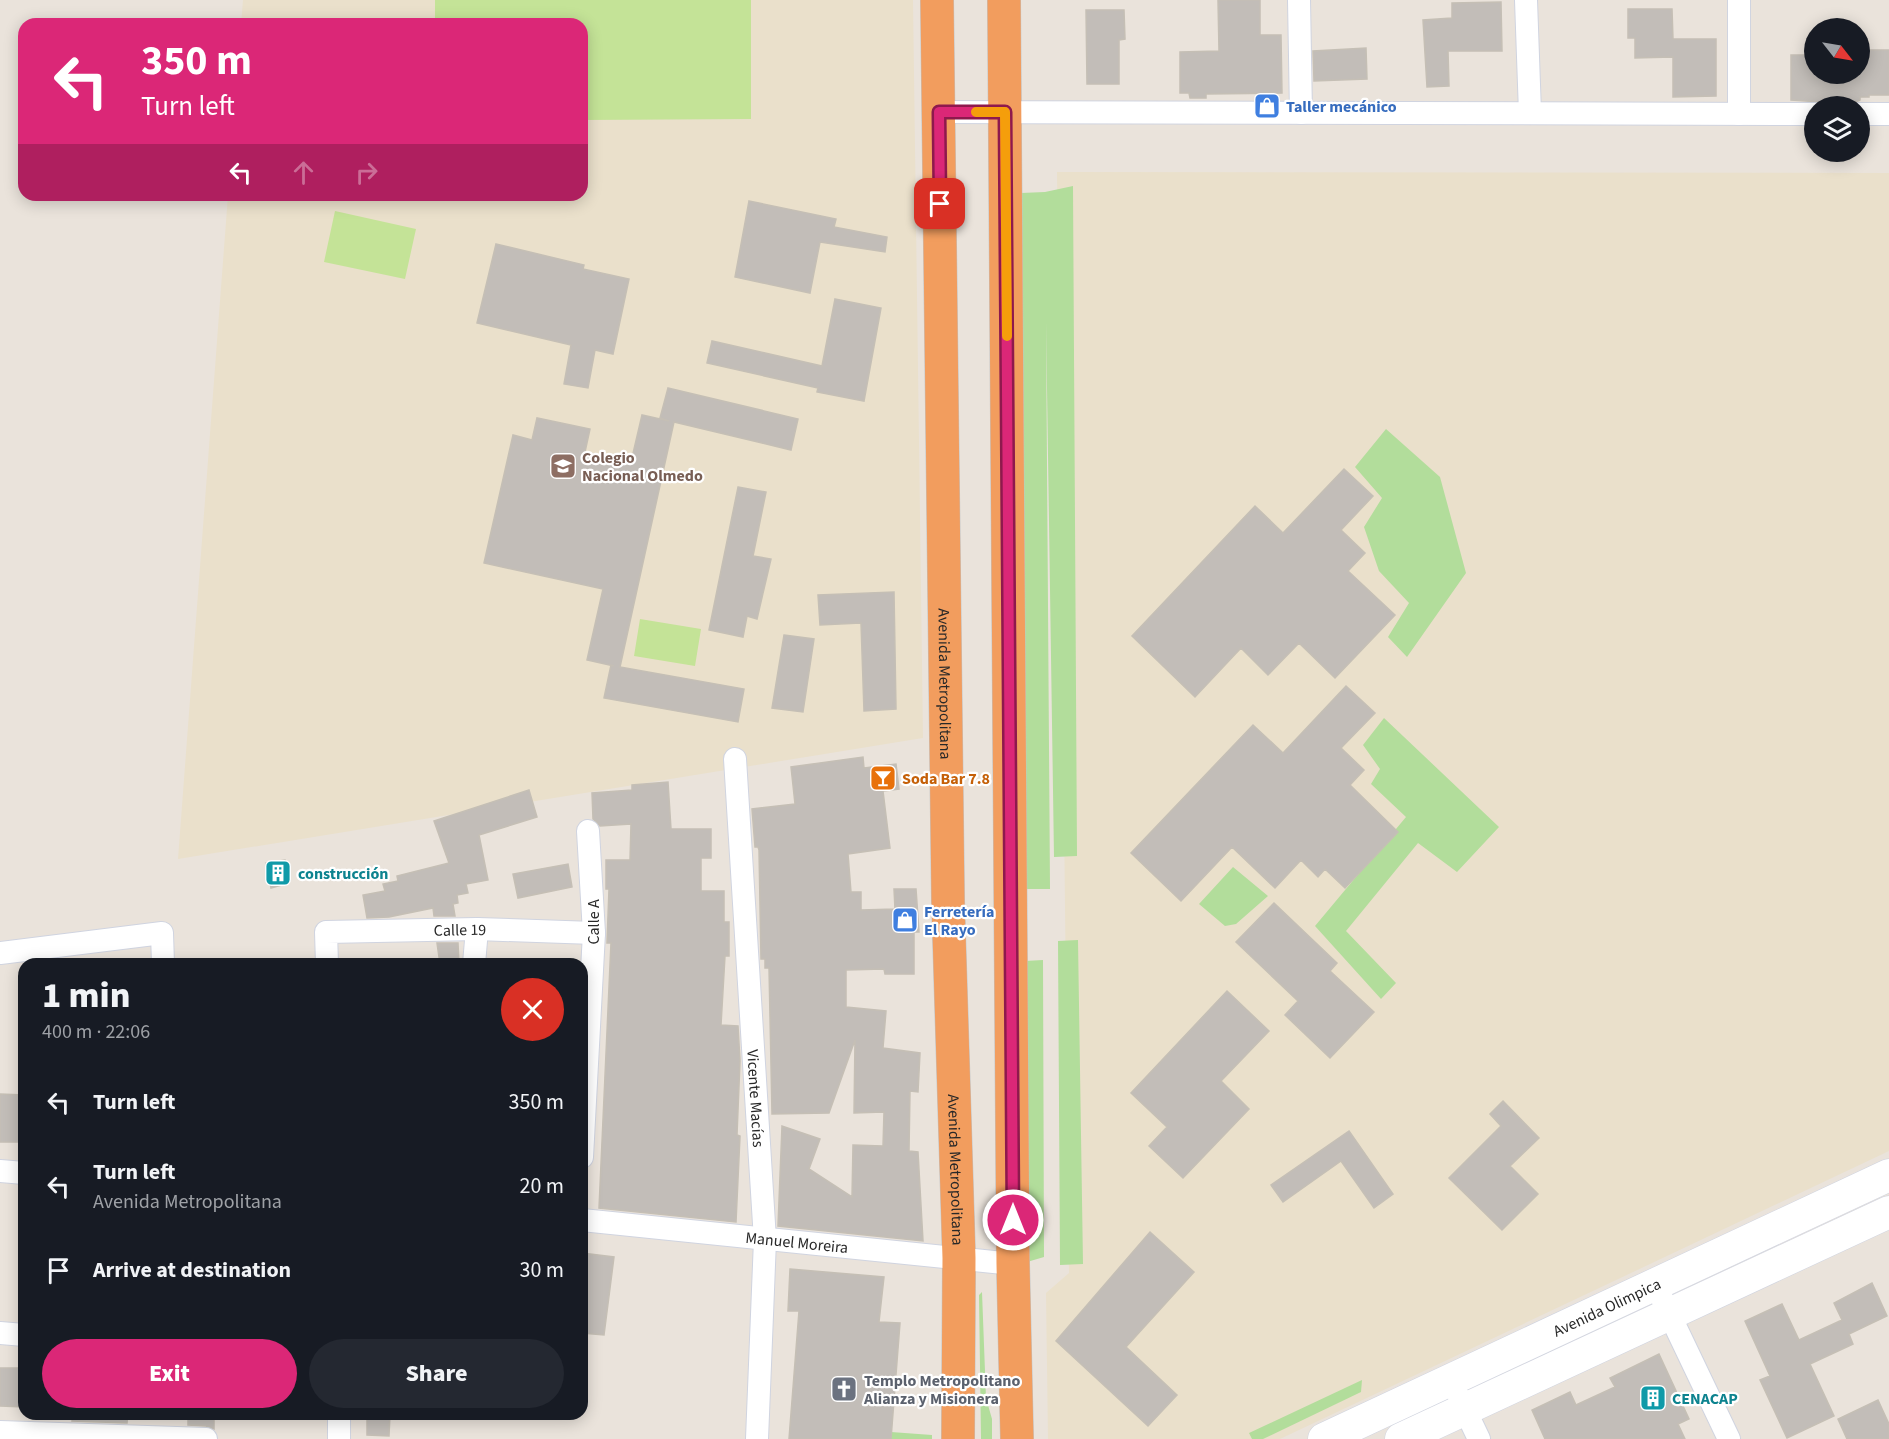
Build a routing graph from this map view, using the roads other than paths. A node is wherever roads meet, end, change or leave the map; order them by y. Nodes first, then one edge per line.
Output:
1 (938, 0) edge
2 (1004, 0) edge
3 (1299, 0) edge
4 (1526, 0) edge
5 (1739, 0) edge
6 (939, 112) junction
7 (1005, 112) junction
8 (1301, 113) junction
9 (1530, 113) junction
10 (1739, 114) junction
11 (1804, 114) edge
12 (1870, 114) edge
13 (1889, 114) edge
14 (735, 759) dead end
15 (588, 831) dead end
16 (477, 929) junction
17 (594, 933) junction
18 (0, 953) edge
19 (163, 958) edge
20 (327, 958) edge
21 (475, 958) edge
22 (588, 1045) edge
23 (0, 1171) edge
24 (18, 1172) edge
25 (1889, 1175) edge
26 (1889, 1212) edge
27 (588, 1221) edge
28 (765, 1240) junction
29 (959, 1258) junction
30 (1013, 1263) junction
31 (1656, 1286) junction
32 (1670, 1315) junction
33 (0, 1334) edge
34 (18, 1335) edge
35 (1450, 1379) junction
36 (1464, 1409) junction
37 (339, 1420) edge
38 (0, 1432) edge
39 (1018, 1438) edge
40 (206, 1439) edge
41 (339, 1439) edge
42 (757, 1439) edge
43 (958, 1439) edge
44 (1324, 1439) edge
45 (1401, 1439) edge
46 (1479, 1439) edge
47 (1729, 1439) edge

1 - 6 highway, Avenida Metropolitana
2 - 7 highway
3 - 8 street
4 - 9 street
5 - 10 street
6 - 7 street
6 - 29 highway, Avenida Metropolitana
7 - 8 street
7 - 30 highway
8 - 9 street
9 - 10 street
10 - 11 street
12 - 13 street
14 - 28 street, Vicente Macías
15 - 17 street, Calle A
16 - 17 street, Calle 19
16 - 20 street, Calle 19
16 - 21 street
17 - 22 street, Calle A
18 - 19 street
23 - 24 street
25 - 31 street, Avenida Olimpica
26 - 32 street, Avenida Olimpica
27 - 28 street, Manuel Moreira
28 - 29 street, Manuel Moreira
28 - 42 street, Vicente Macías
29 - 30 street, Manuel Moreira
29 - 43 highway, Avenida Metropolitana
30 - 39 highway
31 - 32 street
31 - 35 street, Avenida Olimpica
32 - 36 street, Avenida Olimpica
32 - 47 street
33 - 34 street
35 - 36 street
35 - 44 street, Avenida Olimpica
36 - 45 street, Avenida Olimpica
36 - 46 street
37 - 41 street
38 - 40 street

